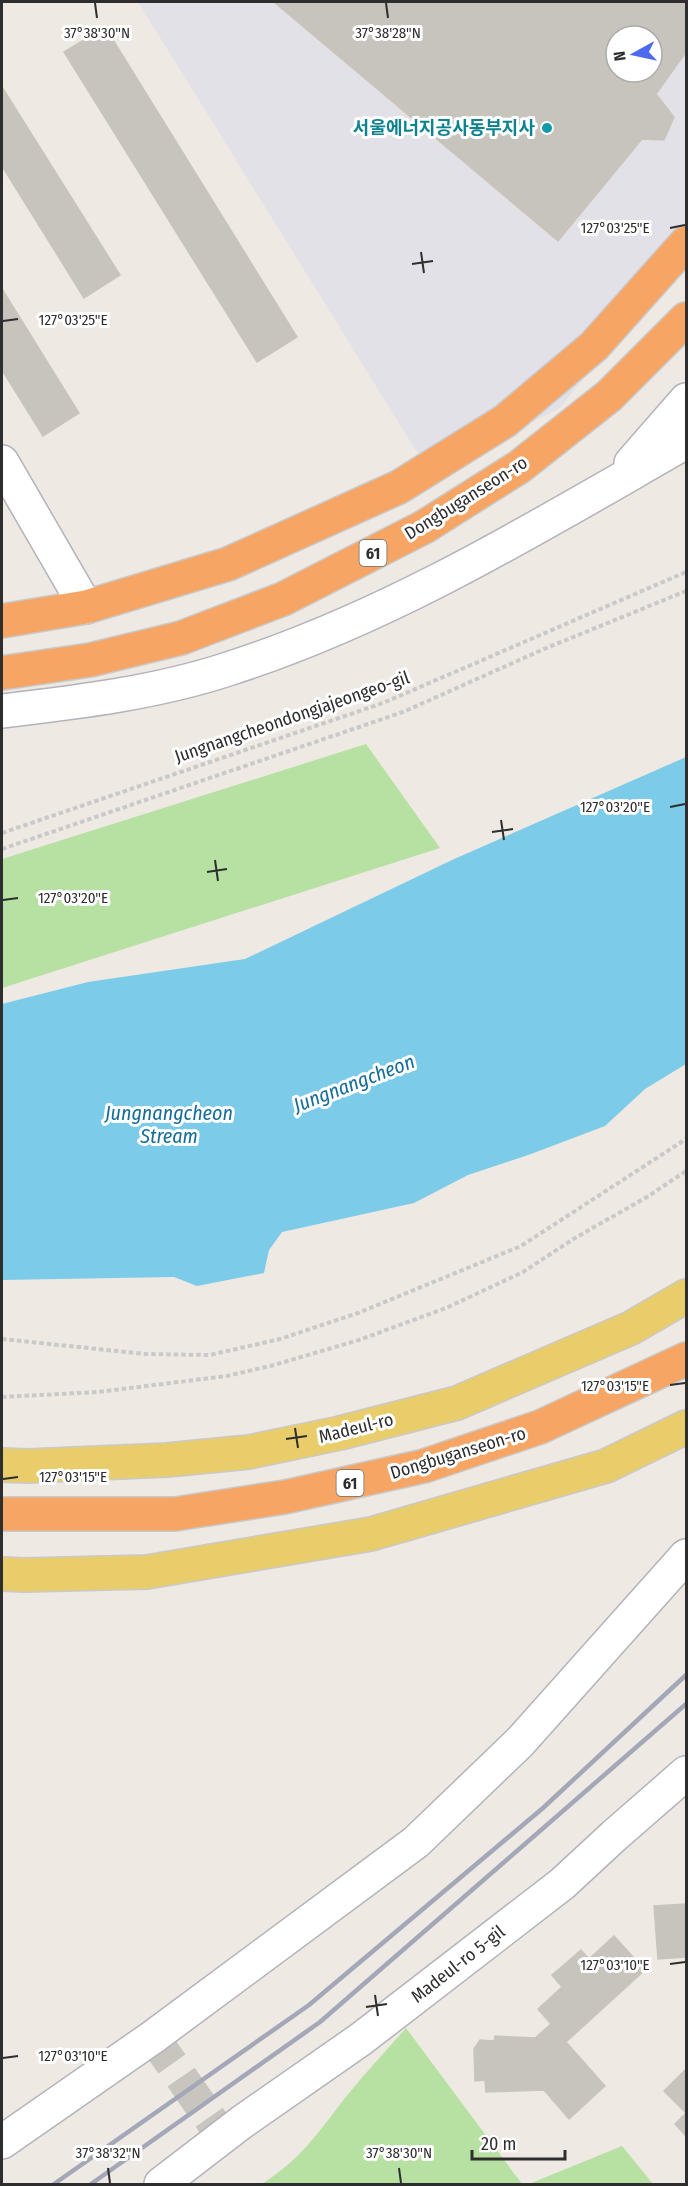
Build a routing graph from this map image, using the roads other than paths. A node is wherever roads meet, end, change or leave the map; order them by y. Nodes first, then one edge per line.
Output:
1 (687, 243) edge
2 (687, 319) edge
3 (687, 400) edge
4 (687, 442) edge
5 (2, 462) edge
6 (614, 483) junction
7 (86, 607) junction
8 (2, 621) edge
9 (2, 673) edge
10 (2, 711) edge
11 (687, 1296) edge
12 (687, 1359) edge
13 (687, 1427) edge
14 (2, 1465) edge
15 (2, 1514) edge
16 (687, 1556) edge
17 (2, 1574) edge
18 (687, 1773) edge
19 (2, 2142) edge
20 (161, 2184) edge

1 - 7 highway
2 - 9 highway, Dongbuganseon-ro / 61
3 - 6 street
4 - 6 street
5 - 7 street
6 - 10 street
7 - 8 highway
11 - 14 main road, Madeul-ro
12 - 15 highway, Dongbuganseon-ro / 61
13 - 17 main road
16 - 19 street
18 - 20 street, Madeul-ro 5-gil

